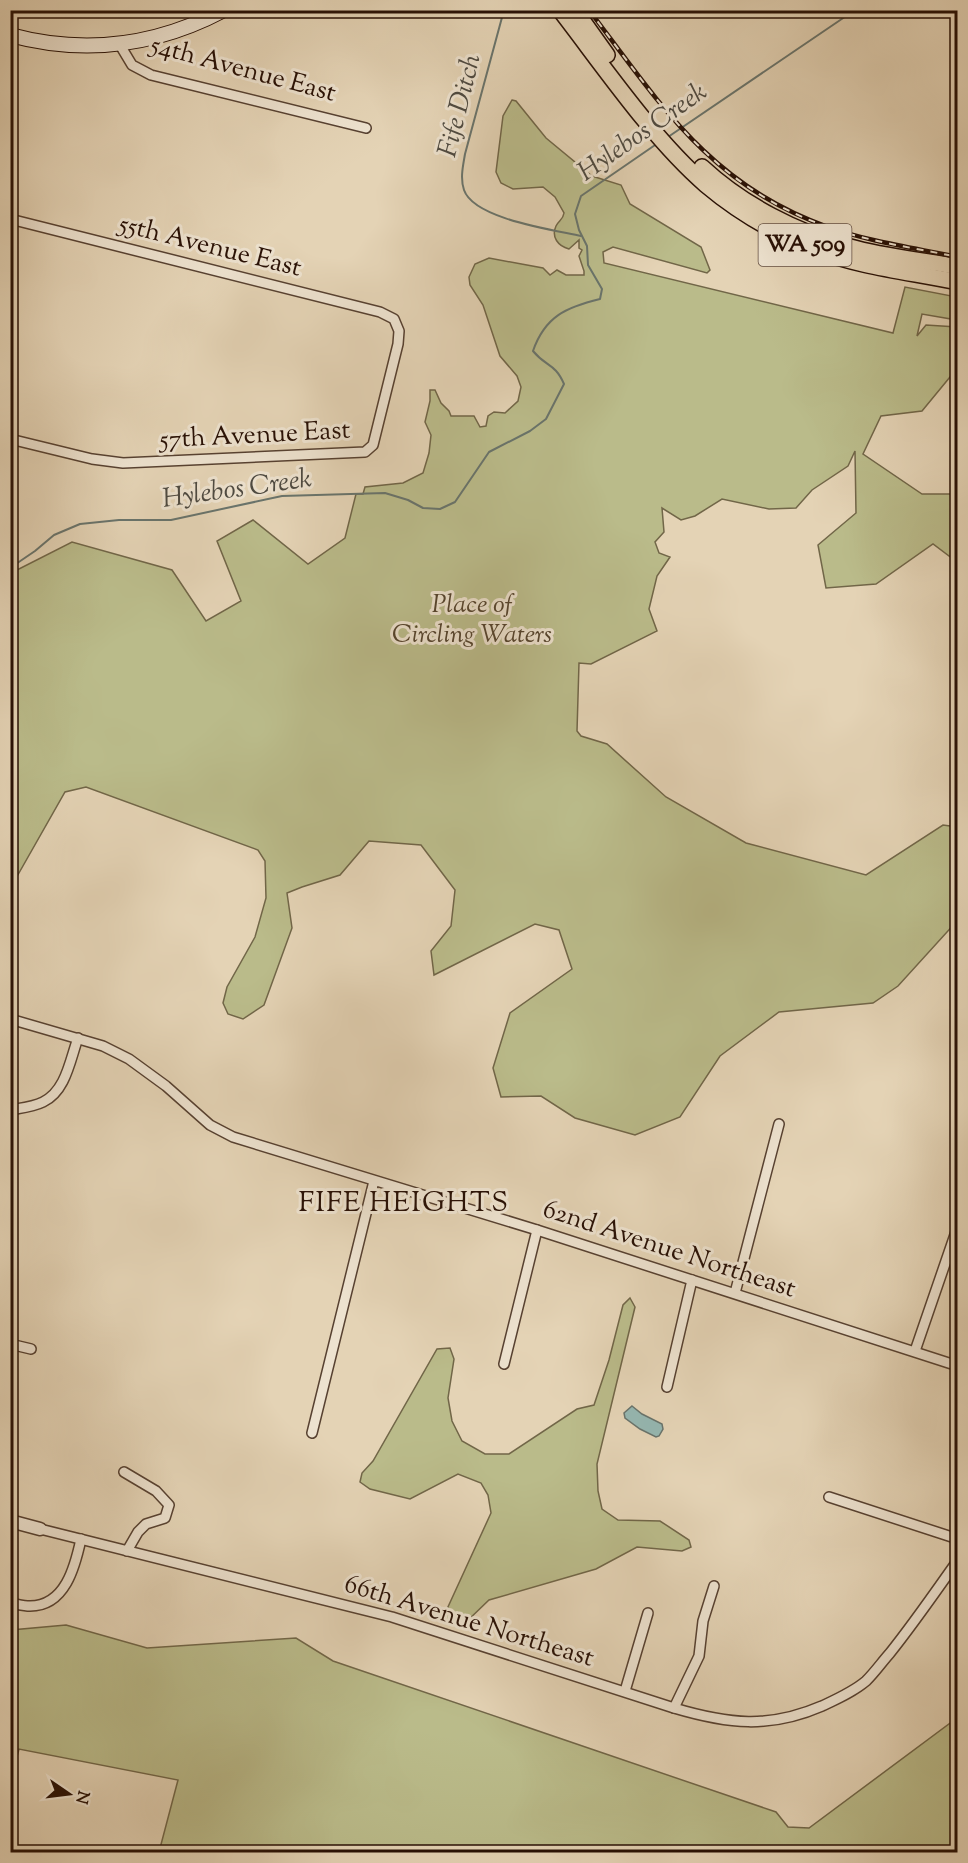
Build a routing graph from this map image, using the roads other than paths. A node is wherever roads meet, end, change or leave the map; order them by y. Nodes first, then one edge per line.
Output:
1 (224, 10) edge
2 (560, 10) edge
3 (575, 10) edge
4 (10, 35) edge
5 (120, 45) junction
6 (656, 125) junction
7 (366, 128) dead end
8 (680, 153) junction
9 (10, 219) edge
10 (957, 267) edge
11 (957, 282) edge
12 (396, 321) joint
13 (10, 439) edge
14 (10, 1018) edge
15 (78, 1038) junction
16 (10, 1110) edge
17 (779, 1124) dead end
18 (374, 1181) junction
19 (957, 1226) edge
20 (537, 1230) junction
21 (692, 1280) junction
22 (735, 1293) junction
23 (10, 1344) edge
24 (31, 1349) dead end
25 (915, 1352) junction
26 (504, 1364) dead end
27 (957, 1366) edge
28 (667, 1387) dead end
29 (312, 1433) dead end
30 (124, 1472) dead end
31 (829, 1497) dead end
32 (10, 1521) edge
33 (40, 1529) joint
34 (81, 1539) junction
35 (957, 1539) edge
36 (127, 1551) junction
37 (957, 1560) edge
38 (714, 1586) dead end
39 (10, 1603) edge
40 (648, 1613) dead end
41 (625, 1691) junction
42 (674, 1708) junction

1 - 5 main road
2 - 6 main road, WA 509
3 - 6 main road, WA 509
4 - 5 main road, 54th Avenue East
5 - 7 street, 54th Avenue East
6 - 8 main road, WA 509
8 - 10 main road, WA 509
8 - 11 main road, WA 509
9 - 12 street, 55th Avenue East
12 - 13 street, 57th Avenue East
14 - 15 street, 62nd Avenue Northeast
15 - 16 street
15 - 18 street, 62nd Avenue Northeast
17 - 22 street
18 - 20 street, 62nd Avenue Northeast
18 - 29 street
19 - 25 street
20 - 21 street, 62nd Avenue Northeast
20 - 26 street
21 - 22 street, 62nd Avenue Northeast
21 - 28 street
22 - 25 street, 62nd Avenue Northeast
23 - 24 street
25 - 27 street, 62nd Avenue Northeast
30 - 36 street
31 - 35 street
32 - 33 street
33 - 34 street, 66th Avenue Northeast
34 - 36 street, 66th Avenue Northeast
34 - 39 street
36 - 41 street, 66th Avenue Northeast
37 - 42 street, 66th Avenue Northeast
38 - 42 street
40 - 41 street
41 - 42 street, 66th Avenue Northeast

